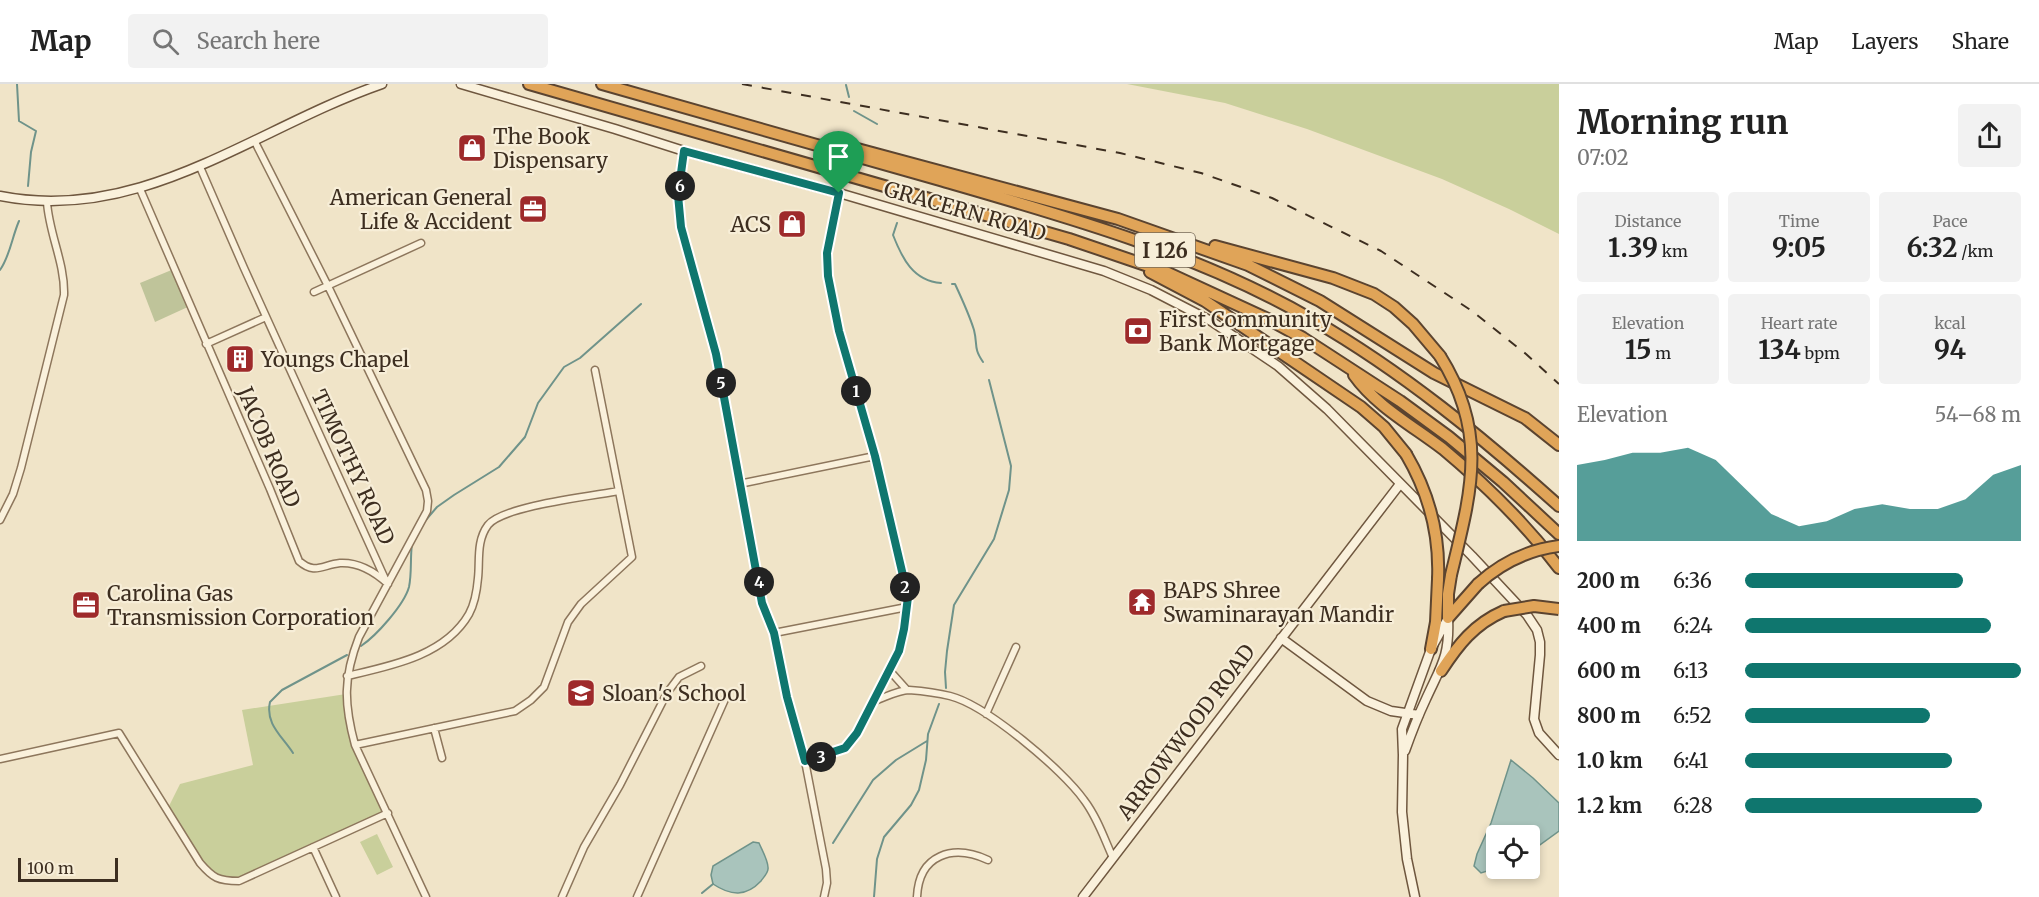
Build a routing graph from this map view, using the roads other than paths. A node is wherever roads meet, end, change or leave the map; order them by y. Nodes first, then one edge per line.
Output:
1 (382, 84) edge
2 (461, 84) edge
3 (529, 84) edge
4 (602, 84) edge
5 (712, 116) junction
6 (254, 140) junction
7 (684, 151) junction
8 (200, 167) junction
9 (140, 189) junction
10 (839, 193) junction
11 (0, 196) edge
12 (47, 202) junction
13 (1118, 219) junction
14 (421, 243) dead end
15 (1110, 251) junction
16 (328, 286) junction
17 (314, 292) dead end
18 (266, 316) junction
19 (206, 344) junction
20 (595, 370) dead end
21 (1351, 370) junction
22 (1559, 445) edge
23 (875, 456) junction
24 (739, 484) junction
25 (1400, 484) junction
26 (619, 491) junction
27 (1559, 506) edge
28 (0, 520) edge
29 (1559, 534) edge
30 (1559, 546) edge
31 (1559, 568) edge
32 (388, 584) junction
33 (907, 608) junction
34 (1559, 609) edge
35 (1448, 618) junction
36 (774, 633) junction
37 (1281, 638) junction
38 (1016, 647) dead end
39 (1431, 649) junction
40 (701, 666) dead end
41 (890, 671) junction
42 (1441, 671) junction
43 (347, 676) junction
44 (907, 690) junction
45 (726, 697) dead end
46 (873, 701) junction
47 (1407, 713) junction
48 (986, 714) junction
49 (1419, 715) junction
50 (434, 728) junction
51 (355, 745) junction
52 (1403, 755) junction
53 (1559, 755) edge
54 (442, 758) dead end
55 (0, 759) edge
56 (805, 761) junction
57 (388, 813) junction
58 (312, 847) junction
59 (1113, 858) junction
60 (988, 860) dead end
61 (336, 897) edge
62 (426, 897) edge
63 (562, 897) edge
64 (637, 897) edge
65 (824, 897) edge
66 (917, 897) edge
67 (1083, 897) edge
68 (1415, 897) edge

1 - 6 street
2 - 7 street, GRACERN ROAD
3 - 15 highway, I 126
4 - 5 highway, I 126
5 - 13 highway
5 - 27 highway, I 126
6 - 8 street
6 - 16 street
7 - 10 street, GRACERN ROAD
7 - 24 street
8 - 9 street
8 - 18 street, TIMOTHY ROAD
9 - 12 street
9 - 19 street, JACOB ROAD
10 - 23 street
10 - 25 street, GRACERN ROAD
11 - 12 street
12 - 28 street
13 - 22 highway
13 - 35 highway, bridge
14 - 16 street
15 - 21 highway, I 126
15 - 39 highway, bridge
16 - 17 street
16 - 32 street
18 - 19 street
18 - 32 street, TIMOTHY ROAD
19 - 32 street, JACOB ROAD
20 - 26 street
21 - 29 highway, I 126
21 - 31 highway
23 - 24 street
23 - 33 street
24 - 36 street
25 - 37 street, ARROWWOOD ROAD
25 - 53 street
26 - 43 street
26 - 50 street
30 - 35 highway, bridge
32 - 43 street
33 - 36 street
33 - 41 street
34 - 42 highway, bridge
35 - 39 street
35 - 42 street
36 - 56 street
37 - 47 street
37 - 59 street, ARROWWOOD ROAD
38 - 48 street
39 - 47 street
40 - 63 street
41 - 44 street
41 - 46 street
42 - 49 street
43 - 51 street
44 - 46 street
44 - 48 street
45 - 64 street
46 - 56 street
47 - 49 street
47 - 52 street
48 - 59 street
49 - 52 street
50 - 51 street
50 - 54 street
51 - 57 street
52 - 68 street
55 - 58 street
56 - 65 street
57 - 58 street
57 - 62 street
58 - 61 street
59 - 67 street, ARROWWOOD ROAD
60 - 66 street

